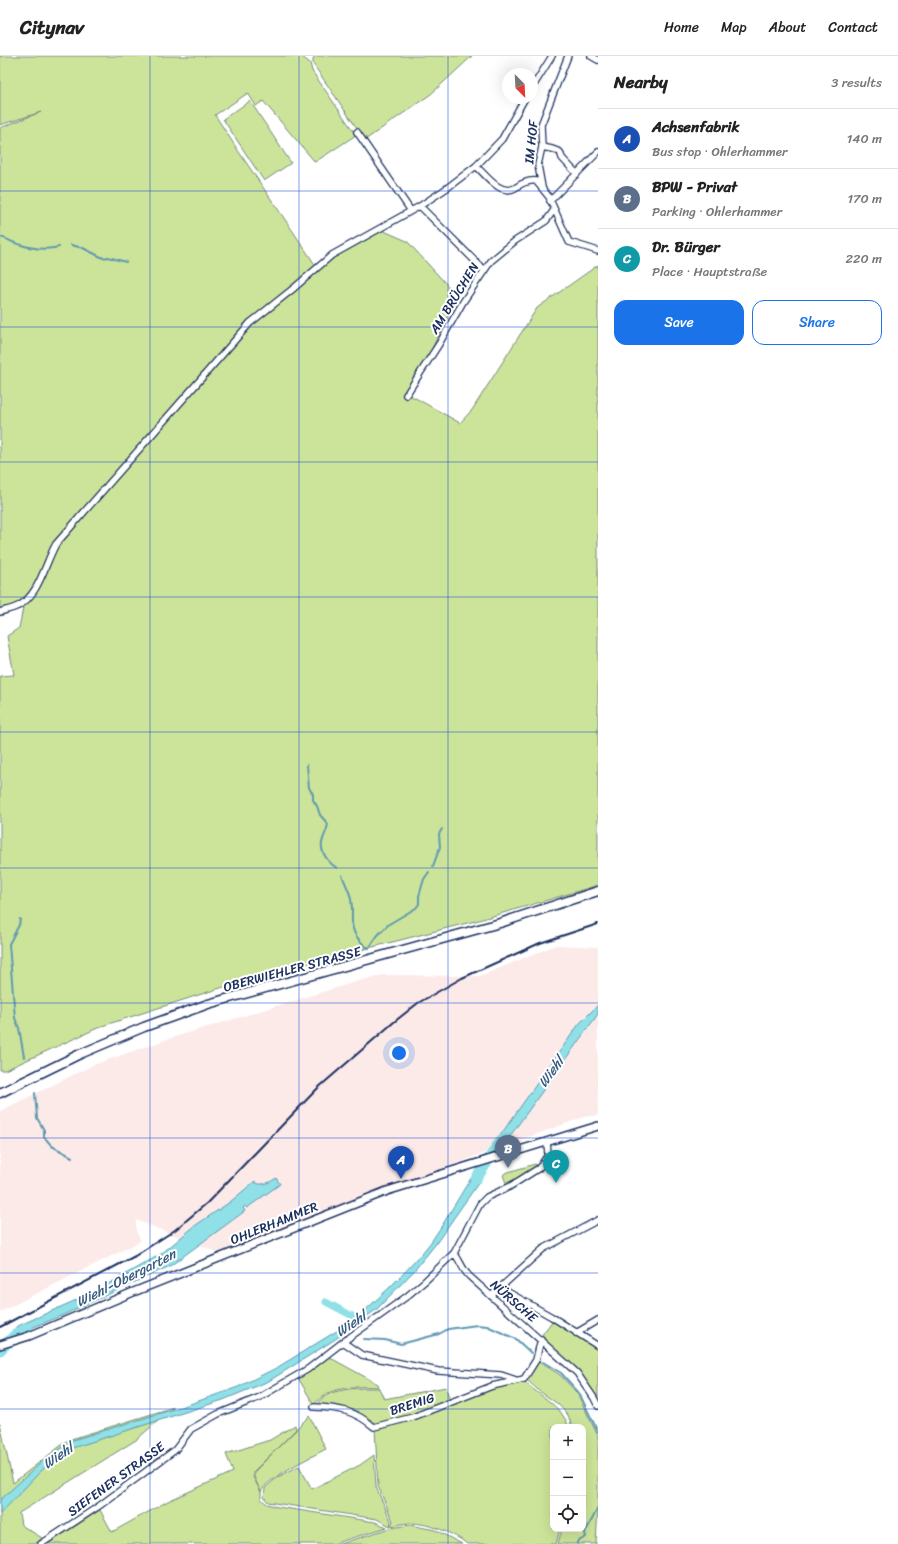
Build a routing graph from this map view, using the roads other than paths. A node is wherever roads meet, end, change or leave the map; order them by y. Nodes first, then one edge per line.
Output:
1 (552, 56) edge
2 (568, 56) edge
3 (591, 56) edge
4 (598, 60) edge
5 (538, 78) edge
6 (522, 104) edge
7 (357, 132) dead end
8 (542, 147) junction
9 (598, 152) edge
10 (476, 166) junction
11 (577, 174) junction
12 (542, 187) junction
13 (550, 202) junction
14 (420, 206) junction
15 (554, 210) junction
16 (411, 211) junction
17 (598, 251) edge
18 (484, 270) junction
19 (406, 395) dead end
20 (0, 612) edge
21 (598, 890) edge
22 (0, 1093) edge
23 (598, 1126) edge
24 (547, 1141) junction
25 (598, 1220) edge
26 (454, 1253) junction
27 (500, 1287) junction
28 (491, 1296) junction
29 (598, 1320) edge
30 (576, 1333) junction
31 (541, 1339) junction
32 (343, 1342) junction
33 (0, 1345) edge
34 (598, 1346) edge
35 (518, 1381) junction
36 (598, 1406) edge
37 (314, 1407) dead end
38 (42, 1544) edge

1 - 5 street
2 - 8 street, IM HOF
3 - 4 street
6 - 10 street
7 - 16 street
8 - 11 street
8 - 12 street, IM HOF
9 - 11 street
10 - 12 street
10 - 14 street
11 - 13 street
12 - 13 street, IM HOF
13 - 15 street, IM HOF
14 - 16 street
14 - 18 street
15 - 17 street, IM HOF
15 - 18 street, AM BRÜCHEN
16 - 20 street
18 - 19 street, AM BRÜCHEN
21 - 22 main road, OBERWIEHLER STRASSE
23 - 24 street, OHLERHAMMER
24 - 26 street
24 - 33 street, OHLERHAMMER
25 - 27 street
26 - 28 street, NÜRSCHE
26 - 32 street, SIEFENER STRASSE
27 - 28 street
27 - 30 street
28 - 31 street, NÜRSCHE
29 - 30 street
30 - 34 street
31 - 35 street
31 - 36 street, NÜRSCHE
32 - 35 street, BREMIG
32 - 38 street, SIEFENER STRASSE
35 - 37 street, BREMIG

